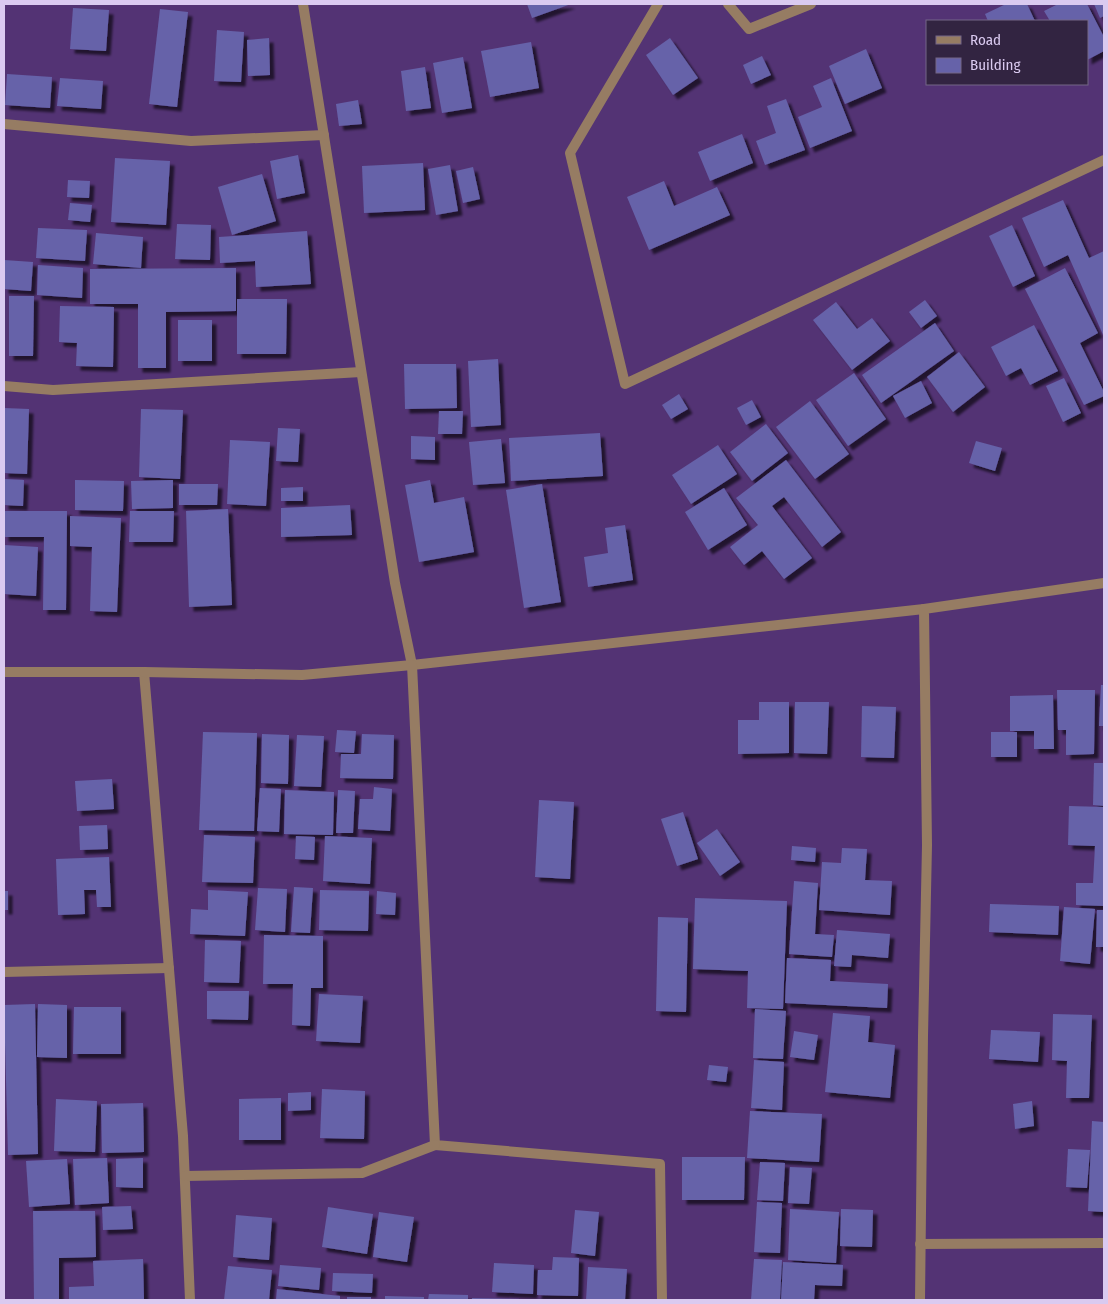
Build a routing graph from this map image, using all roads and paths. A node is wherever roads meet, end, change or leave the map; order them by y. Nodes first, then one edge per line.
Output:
1 (303, 4) edge
2 (658, 4) edge
3 (728, 4) edge
4 (811, 4) edge
5 (4, 124) edge
6 (324, 135) junction
7 (1104, 160) edge
8 (361, 372) junction
9 (4, 386) edge
10 (1104, 583) edge
11 (924, 609) junction
12 (412, 665) junction
13 (4, 672) edge
14 (144, 672) junction
15 (169, 968) junction
16 (4, 972) edge
17 (435, 1146) junction
18 (185, 1176) junction
19 (1104, 1243) edge
20 (920, 1244) junction
21 (190, 1300) edge
22 (662, 1300) edge
23 (920, 1300) edge

1 - 6 street
2 - 7 street
3 - 4 street
5 - 6 street
6 - 8 street
8 - 9 street
8 - 12 street
10 - 11 street
11 - 12 street
11 - 20 street
12 - 14 street
12 - 17 street
13 - 14 street
14 - 15 street
15 - 16 street
15 - 18 street
17 - 18 street
17 - 22 street
18 - 21 street
19 - 20 street
20 - 23 street

